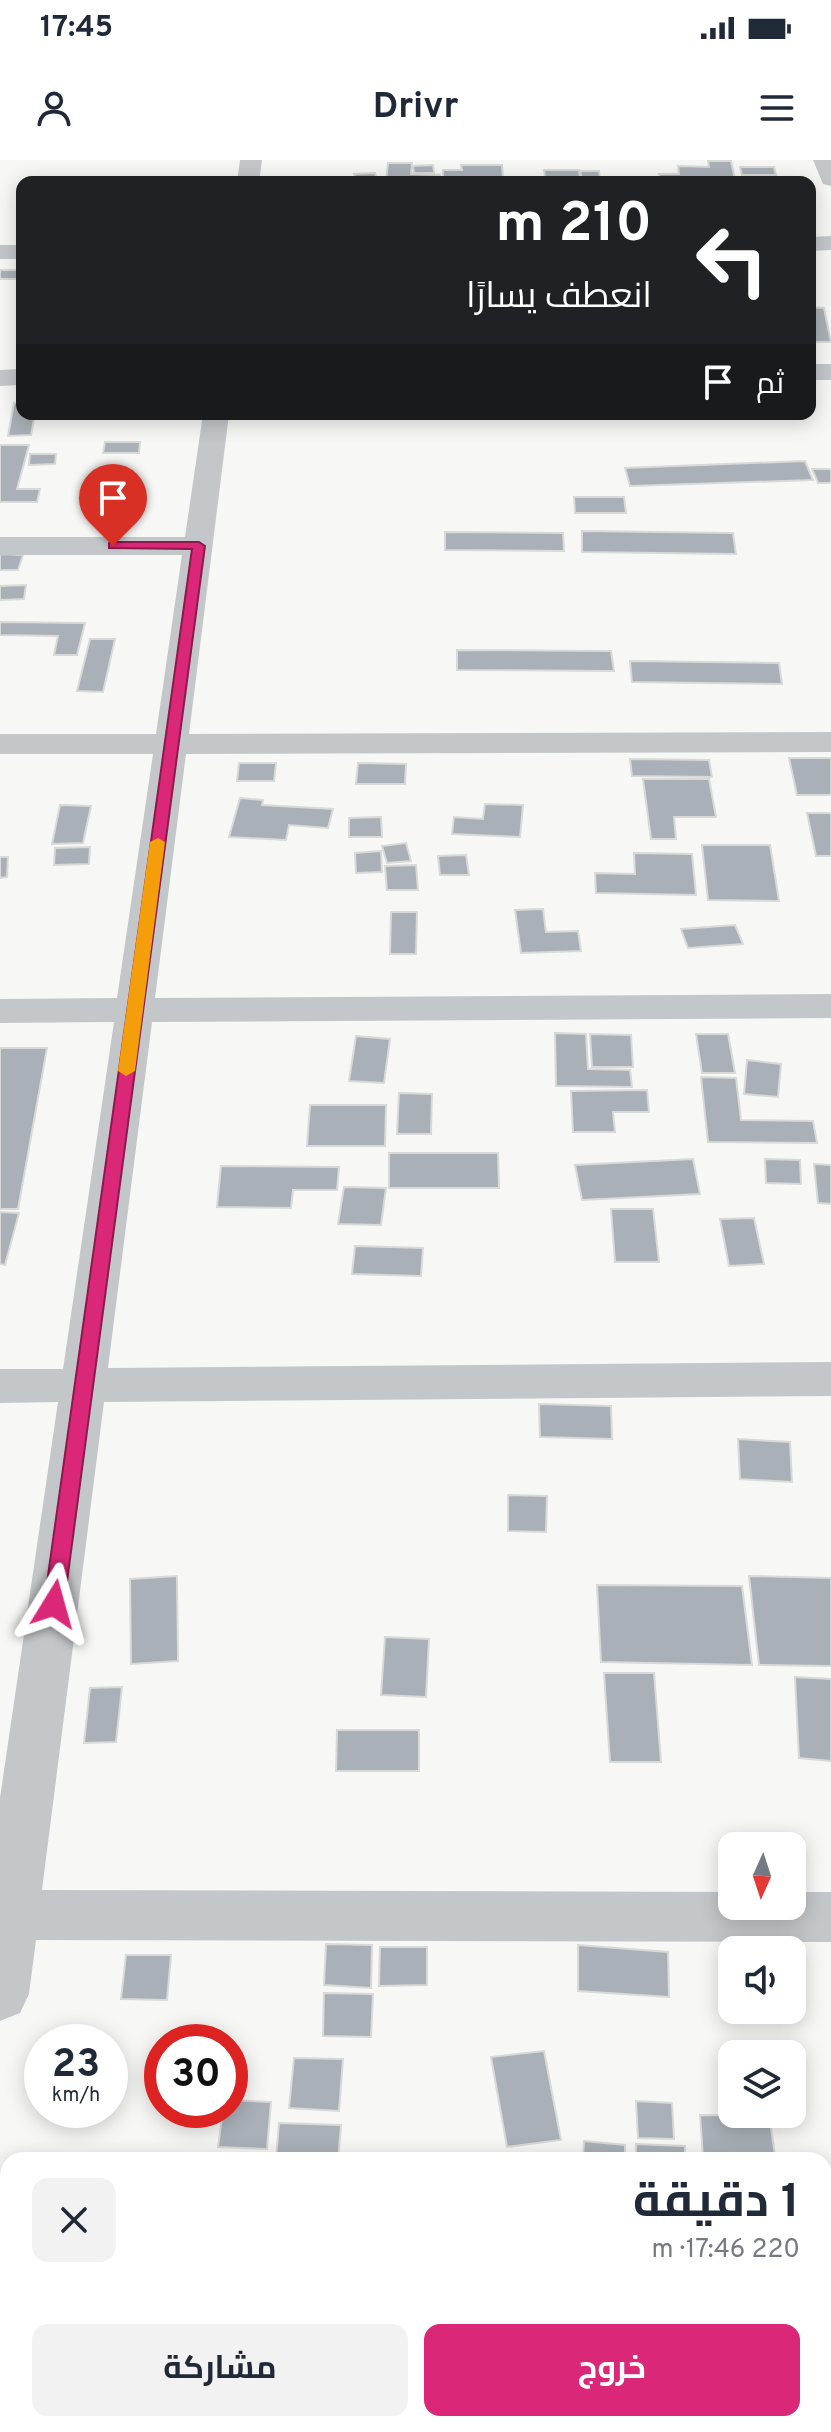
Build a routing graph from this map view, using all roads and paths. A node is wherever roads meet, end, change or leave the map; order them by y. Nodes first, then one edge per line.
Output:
1 (824, 160) edge
2 (831, 179) edge
3 (215, 420) edge
4 (0, 546) edge
5 (199, 546) junction
6 (172, 742) junction
7 (831, 742) edge
8 (0, 744) edge
9 (831, 1006) edge
10 (135, 1009) junction
11 (0, 1011) edge
12 (831, 1379) edge
13 (0, 1386) edge
14 (84, 1386) junction
15 (6, 1915) edge
16 (831, 1917) edge
17 (0, 1994) edge

1 - 2 street
3 - 5 street
4 - 5 street
5 - 6 street
6 - 7 street
6 - 8 street
6 - 10 street
9 - 10 street
10 - 11 street
10 - 14 street
12 - 14 street
13 - 14 street
14 - 15 street
15 - 16 street
15 - 17 street

